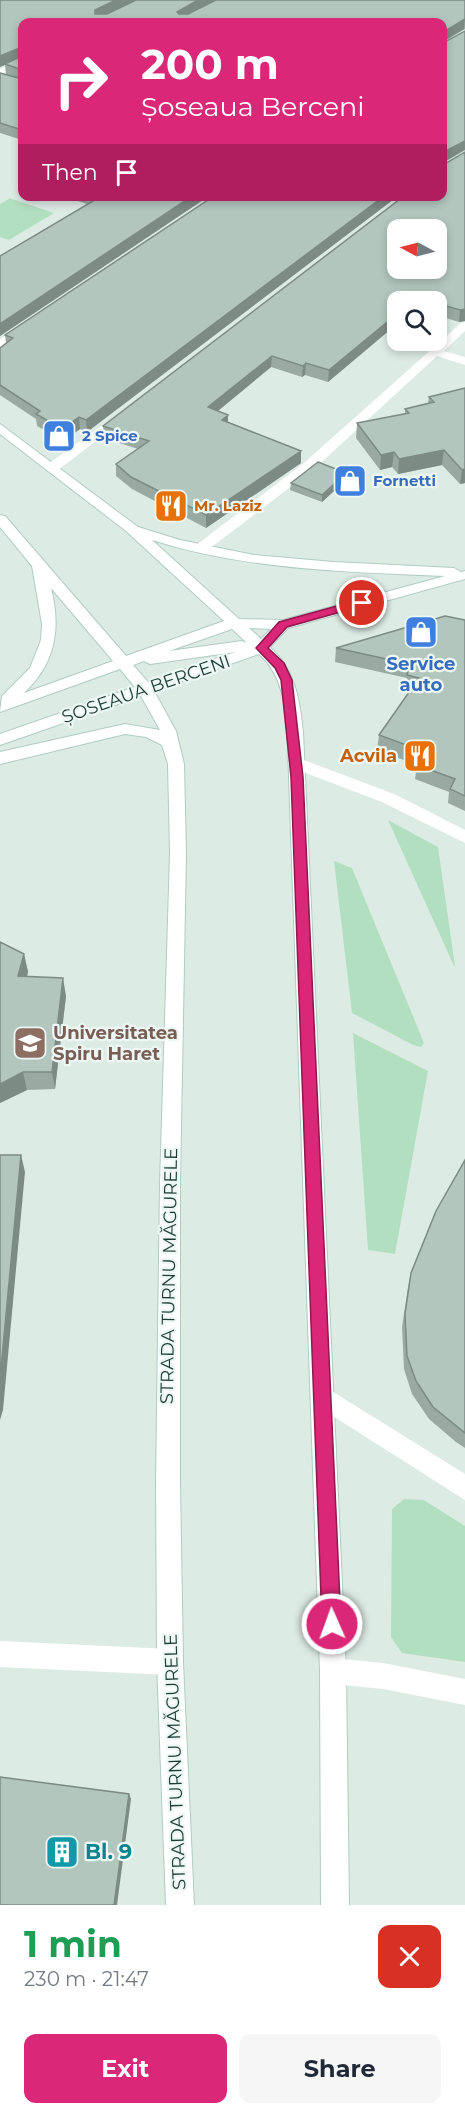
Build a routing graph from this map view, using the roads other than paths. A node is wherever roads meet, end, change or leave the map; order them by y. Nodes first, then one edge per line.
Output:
1 (18, 63) edge
2 (0, 72) edge
3 (0, 78) edge
4 (12, 82) edge
5 (38, 319) edge
6 (465, 325) edge
7 (0, 344) edge
8 (436, 352) junction
9 (465, 361) edge
10 (132, 407) edge
11 (0, 428) edge
12 (53, 467) junction
13 (0, 519) edge
14 (130, 528) junction
15 (200, 549) junction
16 (35, 561) junction
17 (465, 574) edge
18 (233, 623) junction
19 (283, 625) junction
20 (206, 632) junction
21 (261, 648) junction
22 (167, 658) junction
23 (124, 662) junction
24 (146, 690) junction
25 (0, 706) edge
26 (0, 740) edge
27 (173, 745) junction
28 (0, 758) edge
29 (296, 763) junction
30 (465, 837) edge
31 (322, 1396) junction
32 (465, 1488) edge
33 (0, 1654) edge
34 (170, 1662) junction
35 (333, 1671) junction
36 (465, 1692) edge
37 (180, 1905) edge
38 (335, 1905) edge

1 - 2 main road
3 - 4 main road
5 - 7 main road
6 - 8 main road
8 - 9 main road
8 - 15 main road
10 - 12 main road
11 - 12 main road
12 - 14 main road
13 - 16 main road, STRADA TURNU MĂGURELE
14 - 15 main road
14 - 18 main road
15 - 17 main road
16 - 23 main road, STRADA TURNU MĂGURELE
16 - 25 main road
17 - 19 main road, ȘOSEAUA BERCENI
18 - 19 main road, ȘOSEAUA BERCENI
18 - 20 main road, ȘOSEAUA BERCENI
18 - 21 main road
19 - 21 main road, ȘOSEAUA BERCENI
20 - 22 main road
20 - 23 main road, ȘOSEAUA BERCENI
21 - 22 main road
21 - 24 main road, ȘOSEAUA BERCENI
21 - 29 main road
22 - 23 main road
22 - 24 main road
23 - 24 main road, STRADA TURNU MĂGURELE
23 - 25 main road, ȘOSEAUA BERCENI
24 - 26 main road, ȘOSEAUA BERCENI
24 - 27 main road, STRADA TURNU MĂGURELE
27 - 28 main road
27 - 34 main road, STRADA TURNU MĂGURELE
29 - 30 main road
29 - 31 main road
31 - 32 main road
31 - 35 main road
33 - 34 main road
34 - 37 main road, STRADA TURNU MĂGURELE
35 - 36 main road
35 - 38 main road

